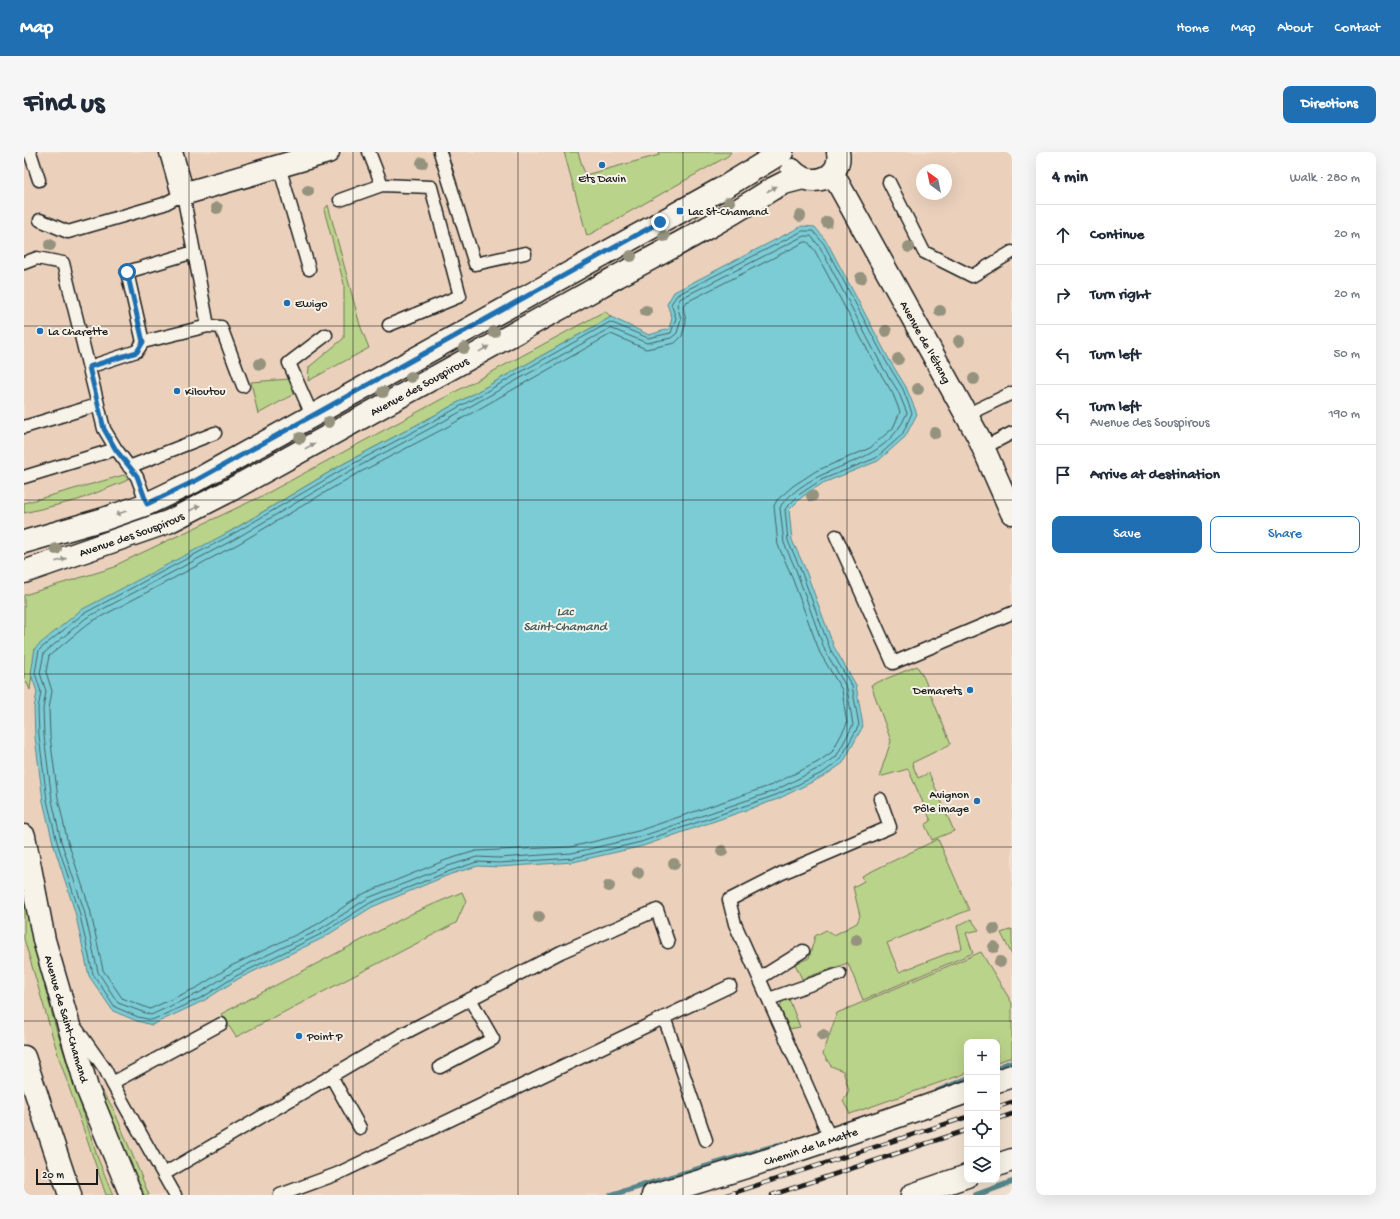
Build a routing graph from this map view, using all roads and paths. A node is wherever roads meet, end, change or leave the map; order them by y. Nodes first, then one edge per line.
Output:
1 (30, 152) edge
2 (171, 152) edge
3 (328, 152) edge
4 (370, 152) edge
5 (440, 152) edge
6 (782, 152) edge
7 (786, 152) edge
8 (839, 159) edge
9 (279, 166) junction
10 (803, 178) junction
11 (39, 180) dead end
12 (889, 182) dead end
13 (382, 185) junction
14 (182, 194) junction
15 (340, 200) dead end
16 (40, 220) dead end
17 (194, 252) junction
18 (1012, 252) edge
19 (525, 253) dead end
20 (24, 262) edge
21 (309, 268) dead end
22 (389, 325) dead end
23 (208, 326) junction
24 (326, 335) dead end
25 (143, 342) junction
26 (89, 367) junction
27 (243, 386) dead end
28 (1012, 393) edge
29 (98, 405) junction
30 (312, 415) junction
31 (966, 415) junction
32 (24, 427) edge
33 (215, 433) dead end
34 (1012, 434) edge
35 (983, 448) junction
36 (116, 450) junction
37 (129, 466) junction
38 (24, 477) edge
39 (147, 504) junction
40 (1012, 513) edge
41 (836, 536) dead end
42 (24, 542) edge
43 (24, 572) edge
44 (1012, 613) edge
45 (880, 800) dead end
46 (24, 836) edge
47 (668, 942) dead end
48 (803, 951) dead end
49 (840, 974) dead end
50 (760, 978) junction
51 (730, 986) dead end
52 (769, 998) junction
53 (470, 999) junction
54 (65, 1012) junction
55 (664, 1017) junction
56 (221, 1024) dead end
57 (26, 1062) edge
58 (440, 1067) dead end
59 (331, 1076) junction
60 (1012, 1076) edge
61 (1000, 1080) edge
62 (112, 1083) junction
63 (964, 1093) edge
64 (360, 1128) dead end
65 (706, 1140) dead end
66 (831, 1140) junction
67 (1012, 1160) edge
68 (1000, 1164) edge
69 (164, 1174) junction
70 (964, 1177) edge
71 (70, 1195) edge
72 (131, 1195) edge
73 (174, 1195) edge
74 (280, 1195) edge
75 (653, 1195) edge
76 (912, 1195) edge

1 - 11 lane
2 - 14 main road
3 - 9 main road
4 - 13 lane
5 - 19 lane
6 - 30 main road, Avenue des Souspirous
7 - 10 main road
8 - 10 main road, Avenue des Souspirous
8 - 31 main road, Avenue de l'Étang
9 - 14 main road
9 - 21 lane
43 -> 10 main road, Avenue des Souspirous
12 - 18 lane
13 - 15 lane
13 - 22 lane
14 - 16 lane
14 - 17 lane
17 - 23 lane
17 - 25 lane
20 - 26 lane
23 - 25 lane
23 - 27 lane
24 - 30 lane
25 - 26 lane
26 - 29 lane
28 - 31 lane
29 - 32 lane
29 - 36 lane
30 - 39 main road, Avenue des Souspirous
31 - 35 main road, Avenue de l'Étang
33 - 37 lane
34 - 35 lane
35 - 40 main road, Avenue de l'Étang
36 - 37 lane
36 - 38 lane
37 - 39 lane
39 -> 42 main road, Avenue des Souspirous
41 - 44 lane
45 - 50 lane
46 - 54 main road, Avenue de Saint-Chamand
47 - 53 lane
48 - 50 lane
49 - 52 lane
50 - 52 lane
51 - 55 lane
52 - 66 lane
53 - 58 lane
53 - 59 lane
54 - 62 lane
54 - 72 main road, Avenue de Saint-Chamand
55 - 65 lane
55 - 74 lane
56 - 62 lane
57 - 71 main road
59 - 64 lane
59 - 69 lane
60 - 61 main road
62 - 69 lane
63 - 66 main road, Chemin de la Matte
66 - 75 main road, Chemin de la Matte
67 - 68 main road
69 - 73 lane
70 - 76 main road

